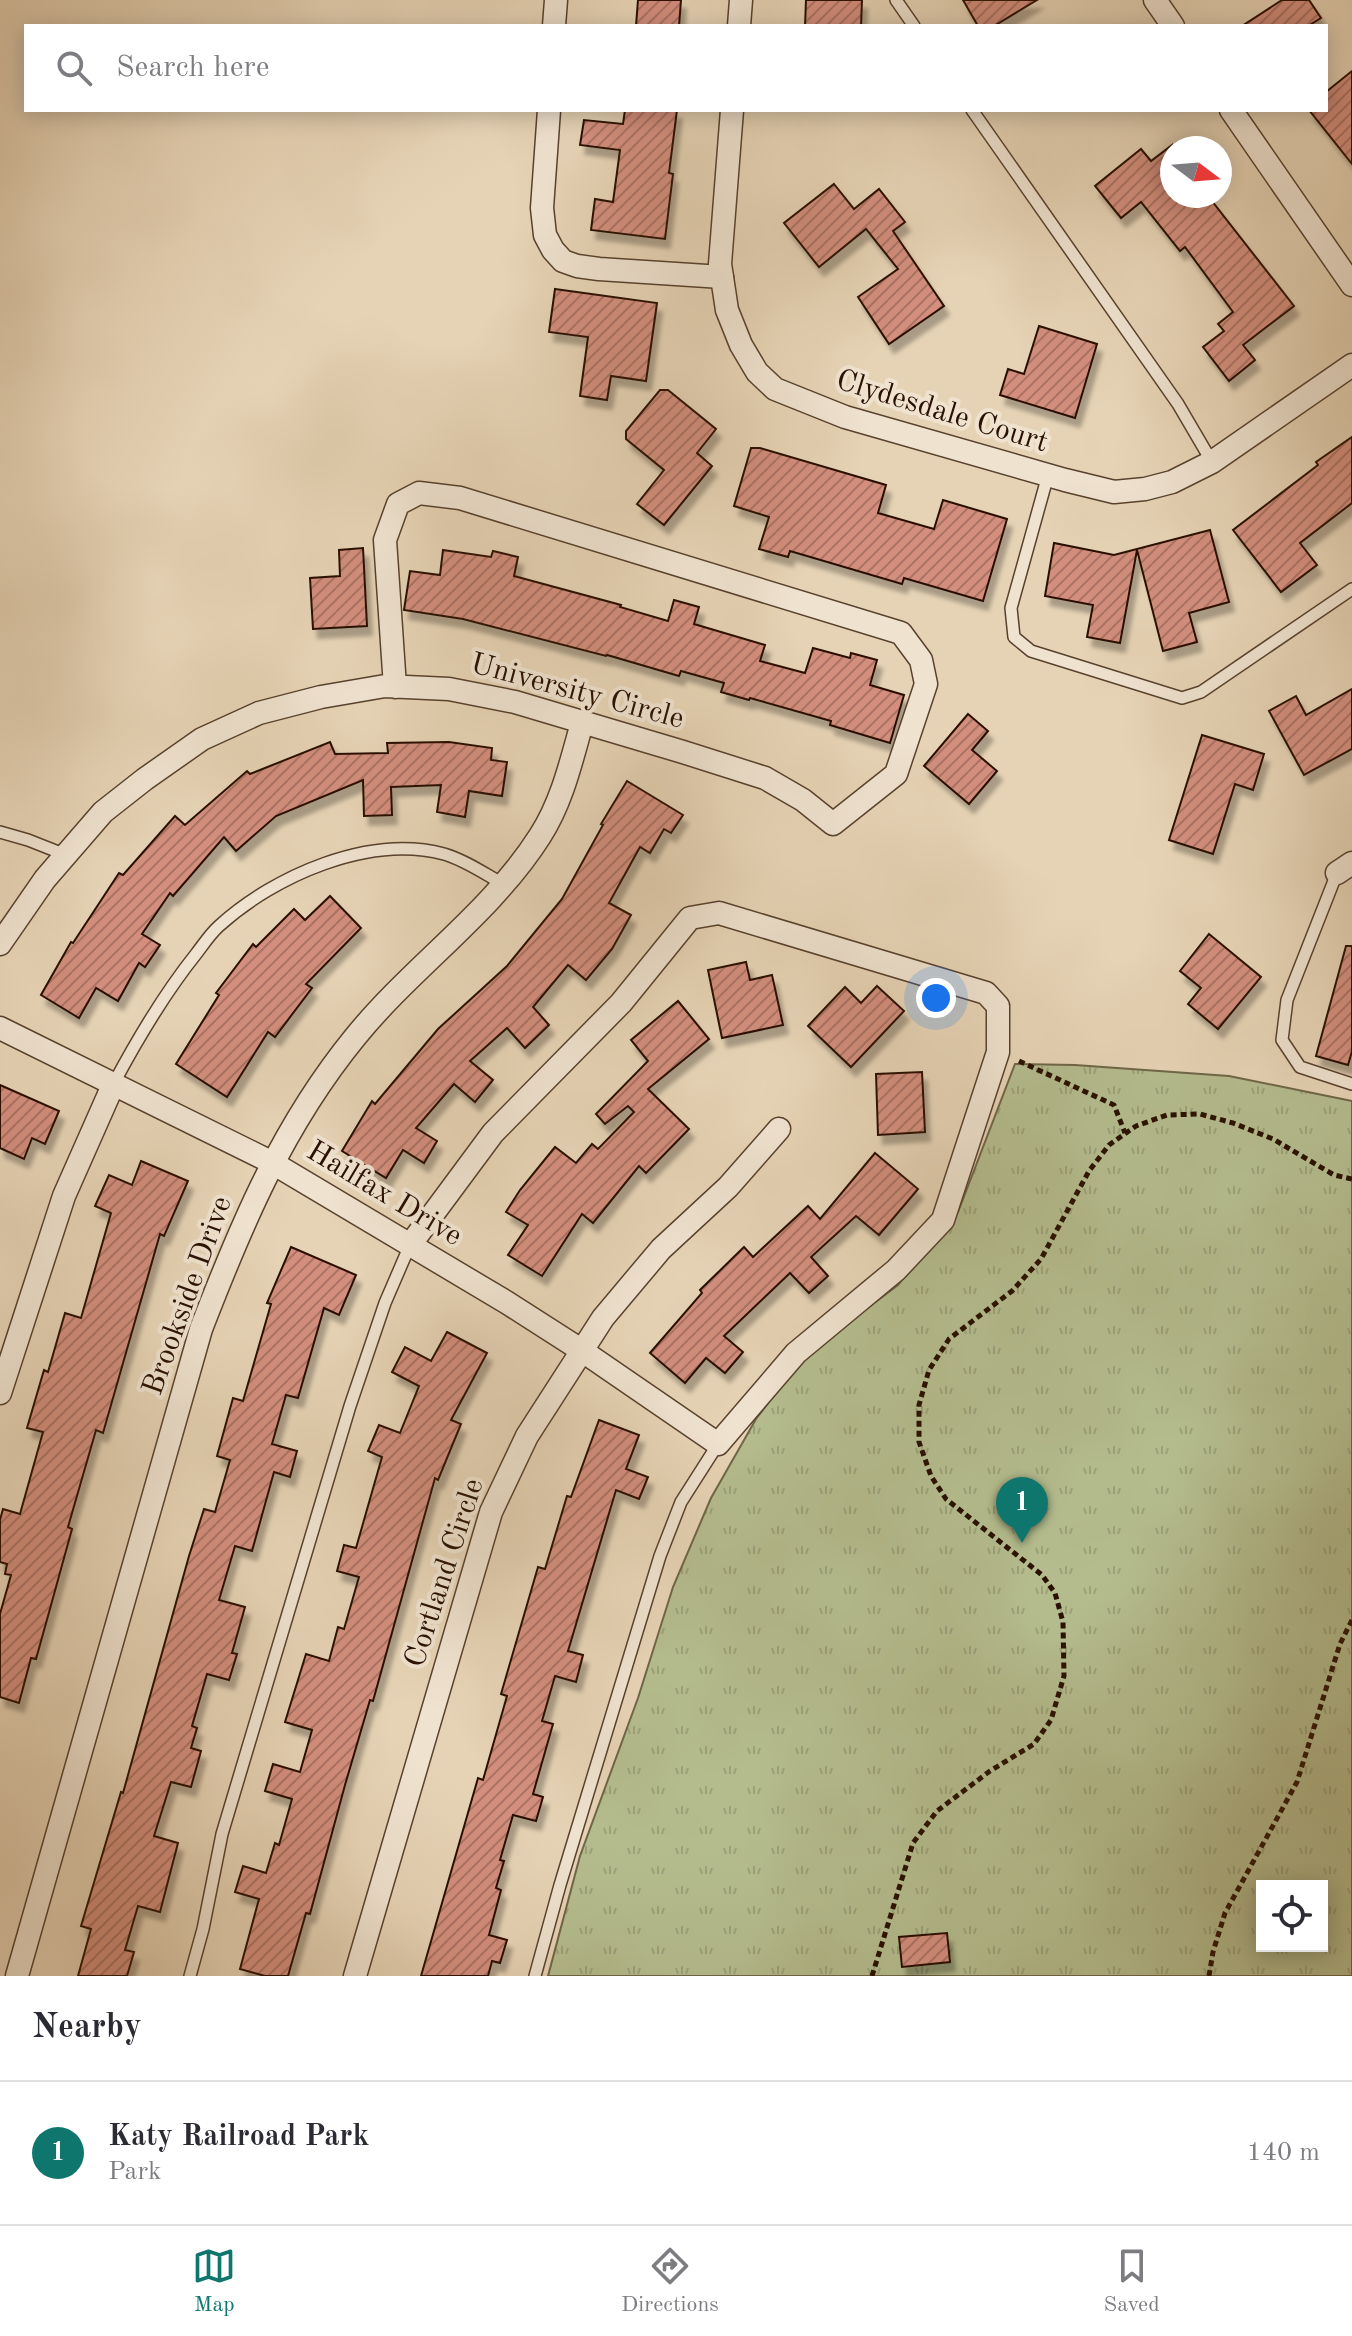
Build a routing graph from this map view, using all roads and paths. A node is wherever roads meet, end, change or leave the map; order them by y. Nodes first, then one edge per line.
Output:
1 (556, 0) edge
2 (741, 0) edge
3 (896, 0) edge
4 (1155, 0) edge
5 (554, 24) edge
6 (739, 24) edge
7 (913, 24) edge
8 (1172, 24) edge
9 (549, 112) edge
10 (732, 112) edge
11 (973, 112) edge
12 (1232, 112) edge
13 (722, 277) junction
14 (1352, 285) edge
15 (1352, 365) edge
16 (1212, 462) junction
17 (1048, 475) junction
18 (1352, 589) edge
19 (395, 687) junction
20 (582, 723) junction
21 (0, 832) edge
22 (66, 855) junction
23 (1344, 868) edge
24 (503, 884) junction
25 (0, 944) edge
26 (0, 1028) edge
27 (998, 1052) junction
28 (114, 1083) junction
29 (1352, 1084) edge
30 (779, 1129) dead end
31 (1125, 1133) junction
32 (271, 1162) junction
33 (1352, 1179) edge
34 (410, 1245) junction
35 (581, 1350) junction
36 (0, 1393) edge
37 (718, 1444) junction
38 (1352, 1620) edge
39 (17, 1976) edge
40 (190, 1976) edge
41 (355, 1976) edge
42 (535, 1976) edge
43 (872, 1976) edge
44 (1209, 1976) edge

1 - 5 street
2 - 6 street
3 - 7 lane
4 - 8 street
9 - 13 street
10 - 13 street, Clydesdale Court
11 - 16 lane
12 - 14 street
13 - 17 street, Clydesdale Court
15 - 16 street, Clydesdale Court
16 - 17 street, Clydesdale Court
17 - 18 lane
19 - 20 street, University Circle
19 - 20 street, University Circle
19 - 22 street, University Circle
20 - 24 street, Brookside Drive
21 - 22 lane
22 - 25 street, University Circle
23 - 29 lane
24 - 28 lane
24 - 32 street, Brookside Drive
26 - 28 street, Hailfax Drive
27 - 31 path
27 - 34 street
27 - 37 street
28 - 32 street, Hailfax Drive
28 - 36 street
30 - 35 street, Cortland Circle
31 - 33 path
31 - 43 path
32 - 34 street, Hailfax Drive
32 - 39 street, Brookside Drive
34 - 35 street, Hailfax Drive
34 - 40 lane
35 - 37 street, Hailfax Drive
35 - 41 street, Cortland Circle
37 - 42 lane
38 - 44 path

